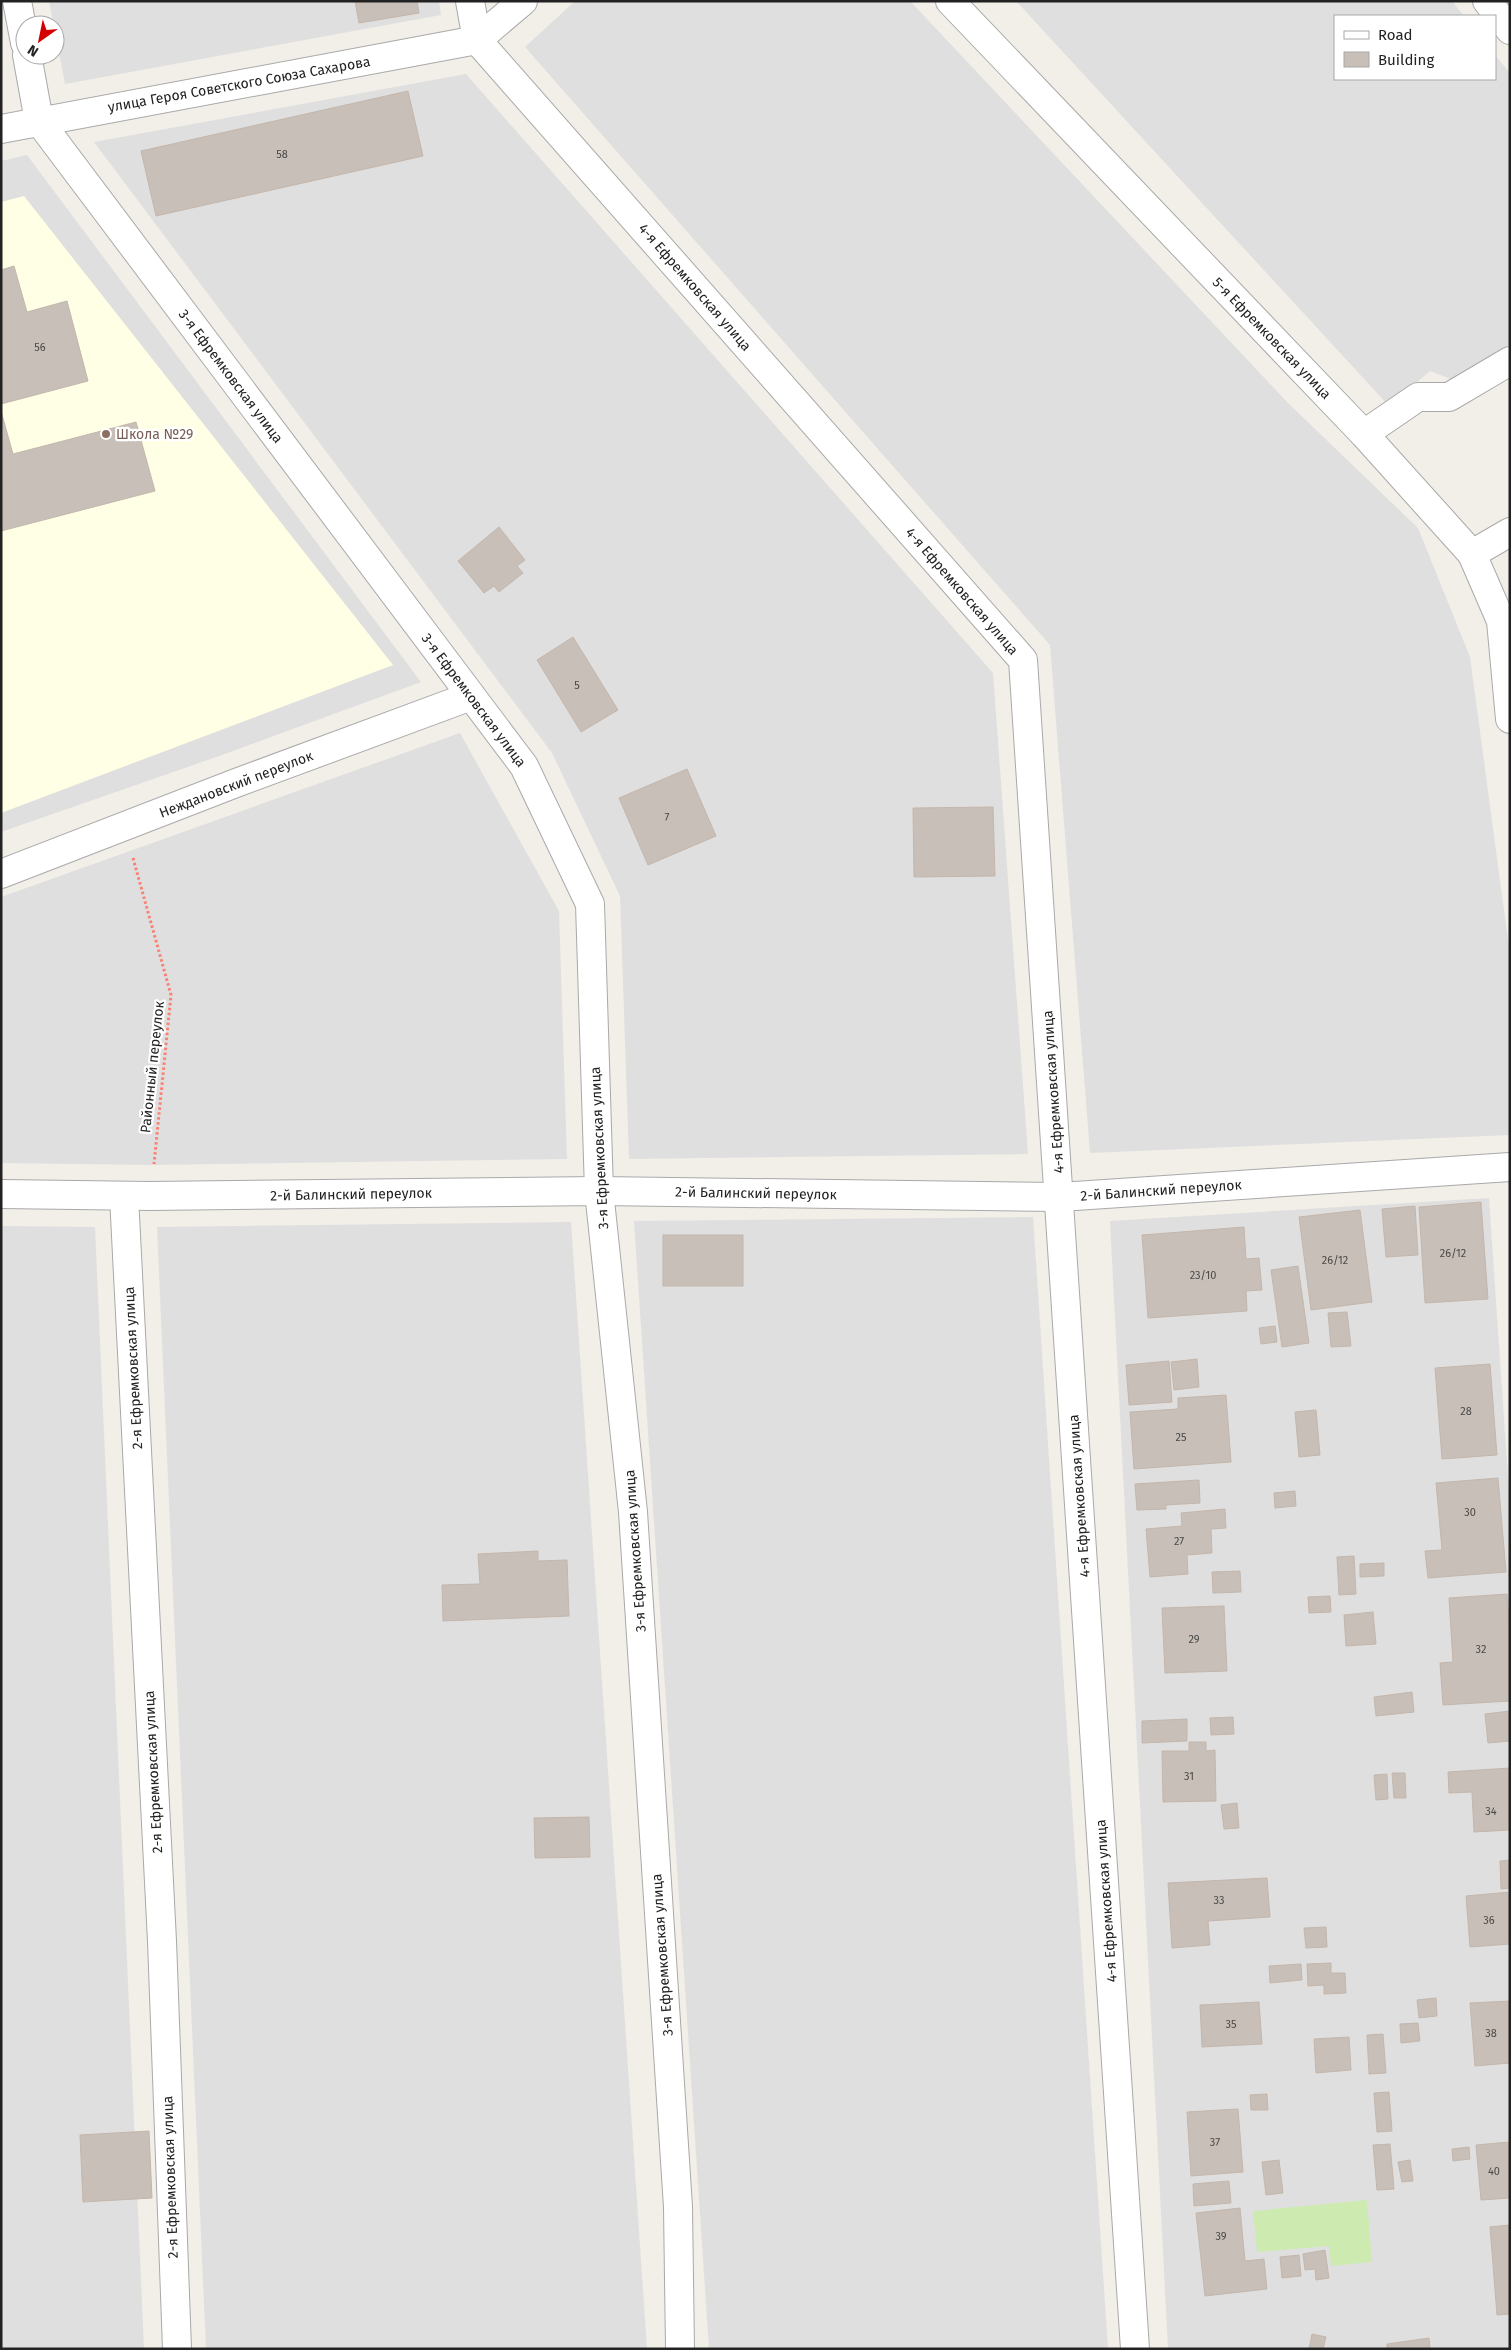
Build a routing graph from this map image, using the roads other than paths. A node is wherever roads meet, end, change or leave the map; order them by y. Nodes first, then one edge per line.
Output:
1 (17, 1) edge
2 (470, 1) edge
3 (524, 1) edge
4 (950, 1) edge
5 (1487, 1) edge
6 (20, 15) edge
7 (1510, 30) edge
8 (477, 40) junction
9 (29, 65) edge
10 (39, 121) junction
11 (1, 129) edge
12 (1506, 372) edge
13 (1364, 434) junction
14 (1510, 532) edge
15 (1472, 554) junction
16 (471, 696) junction
17 (1510, 719) edge
18 (1, 874) edge
19 (1510, 1167) edge
20 (599, 1191) junction
21 (1, 1194) edge
22 (137, 1196) junction
23 (1060, 1197) junction
24 (177, 2349) edge
25 (680, 2349) edge
26 (1135, 2349) edge

1 - 6 street
2 - 8 street
3 - 8 street
4 - 13 street, 5-я Ефремковская улица
5 - 7 street
8 - 10 street, улица Героя Советского Союза Сахарова
8 - 23 street, 4-я Ефремковская улица
9 - 10 street
10 - 11 street, улица Героя Советского Союза Сахарова
10 - 16 street, 3-я Ефремковская улица
12 - 13 street
13 - 15 street, 5-я Ефремковская улица
14 - 15 street
15 - 17 street, 5-я Ефремковская улица
16 - 18 street, Неждановский переулок
16 - 20 street, 3-я Ефремковская улица
19 - 23 street, 2-й Балинский переулок
20 - 22 street, 2-й Балинский переулок
20 - 23 street, 2-й Балинский переулок
20 - 25 street, 3-я Ефремковская улица
21 - 22 street, 2-й Балинский переулок
22 - 24 street, 2-я Ефремковская улица
23 - 26 street, 4-я Ефремковская улица

